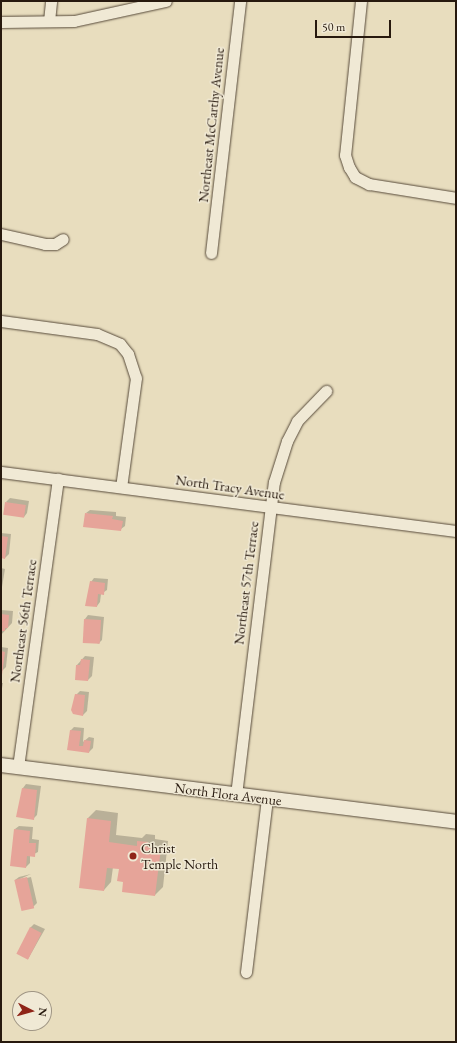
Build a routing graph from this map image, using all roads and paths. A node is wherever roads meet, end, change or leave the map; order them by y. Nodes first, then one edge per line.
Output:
1 (51, 1) edge
2 (166, 1) edge
3 (240, 1) edge
4 (361, 1) edge
5 (49, 21) junction
6 (1, 22) edge
7 (456, 198) edge
8 (1, 234) edge
9 (64, 239) dead end
10 (211, 253) dead end
11 (1, 321) edge
12 (326, 391) dead end
13 (1, 472) edge
14 (58, 479) junction
15 (121, 487) junction
16 (270, 508) junction
17 (456, 531) edge
18 (1, 765) edge
19 (18, 767) junction
20 (236, 795) junction
21 (267, 799) junction
22 (456, 819) edge
23 (246, 972) dead end

1 - 5 street
2 - 5 street
3 - 10 street, Northeast McCarthy Avenue
4 - 7 street
5 - 6 street
8 - 9 street
11 - 15 street
12 - 16 street, Northeast 57th Terrace
13 - 14 street, North Tracy Avenue
14 - 15 street, North Tracy Avenue
14 - 19 street, Northeast 56th Terrace
15 - 16 street, North Tracy Avenue
16 - 17 street, North Tracy Avenue
16 - 20 street, Northeast 57th Terrace
18 - 19 street, North Flora Avenue
19 - 20 street, North Flora Avenue
20 - 21 street, North Flora Avenue
21 - 22 street, North Flora Avenue
21 - 23 street

